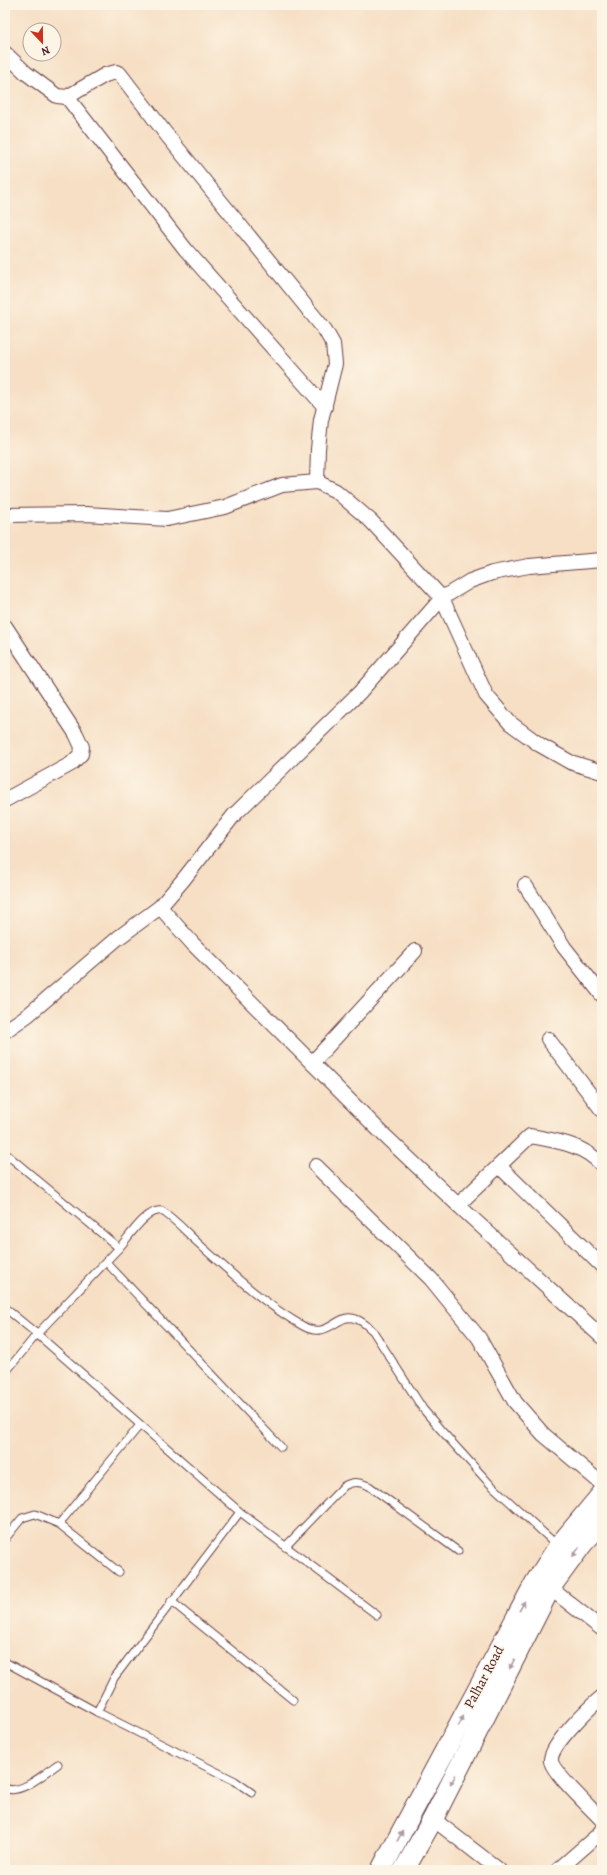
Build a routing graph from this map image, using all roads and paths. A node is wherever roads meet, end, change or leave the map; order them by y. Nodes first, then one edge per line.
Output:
1 (5, 53) edge
2 (67, 97) junction
3 (325, 407) junction
4 (317, 482) junction
5 (5, 514) edge
6 (602, 560) edge
7 (442, 598) junction
8 (5, 626) edge
9 (602, 772) edge
10 (5, 800) edge
11 (525, 885) dead end
12 (160, 907) junction
13 (415, 951) dead end
14 (602, 995) edge
15 (5, 1031) edge
16 (548, 1039) dead end
17 (312, 1063) junction
18 (602, 1110) edge
19 (5, 1153) edge
20 (602, 1165) edge
21 (316, 1166) dead end
22 (499, 1166) junction
23 (458, 1205) junction
24 (119, 1248) junction
25 (106, 1263) junction
26 (602, 1266) edge
27 (5, 1308) edge
28 (38, 1334) junction
29 (602, 1337) edge
30 (5, 1374) edge
31 (140, 1425) junction
32 (281, 1447) dead end
33 (602, 1484) edge
34 (602, 1494) edge
35 (240, 1512) junction
36 (602, 1523) edge
37 (59, 1524) junction
38 (5, 1539) edge
39 (285, 1547) junction
40 (558, 1547) junction
41 (458, 1551) dead end
42 (119, 1572) dead end
43 (543, 1586) junction
44 (171, 1601) junction
45 (377, 1615) dead end
46 (602, 1629) edge
47 (5, 1662) edge
48 (602, 1697) edge
49 (293, 1700) dead end
50 (97, 1712) junction
51 (58, 1764) dead end
52 (5, 1788) edge
53 (252, 1793) dead end
54 (433, 1819) junction
55 (602, 1820) edge
56 (602, 1830) edge
57 (381, 1870) edge
58 (404, 1870) edge
59 (499, 1870) edge
60 (558, 1870) edge

1 - 2 street
2 - 3 street
2 - 3 street
3 - 4 street
4 - 5 street
4 - 7 street
6 - 7 street
7 - 9 street
7 - 12 street
8 - 10 street
11 - 14 street
12 - 15 street
12 - 17 street
13 - 17 street
16 - 18 street
17 - 23 street
19 - 24 lane
20 - 22 street
21 - 33 street
22 - 23 street
22 - 26 street
23 - 29 street
24 - 25 lane
24 - 40 lane
25 - 28 lane
25 - 32 lane
27 - 28 lane
28 - 30 lane
28 - 31 lane
31 - 35 lane
31 - 37 lane
34 - 40 main road, Palhar Road
35 - 39 lane
35 - 44 lane
36 -> 43 main road, Palhar Road
37 - 38 lane
37 - 42 lane
39 - 41 lane
39 - 45 lane
40 - 43 main road, Palhar Road
43 - 46 street
43 -> 54 main road, Palhar Road
57 -> 43 main road, Palhar Road
44 - 49 lane
44 - 50 lane
47 - 50 lane
48 - 55 street
50 - 53 lane
51 - 52 lane
54 - 58 main road, Palhar Road
54 - 59 street
56 - 60 street

